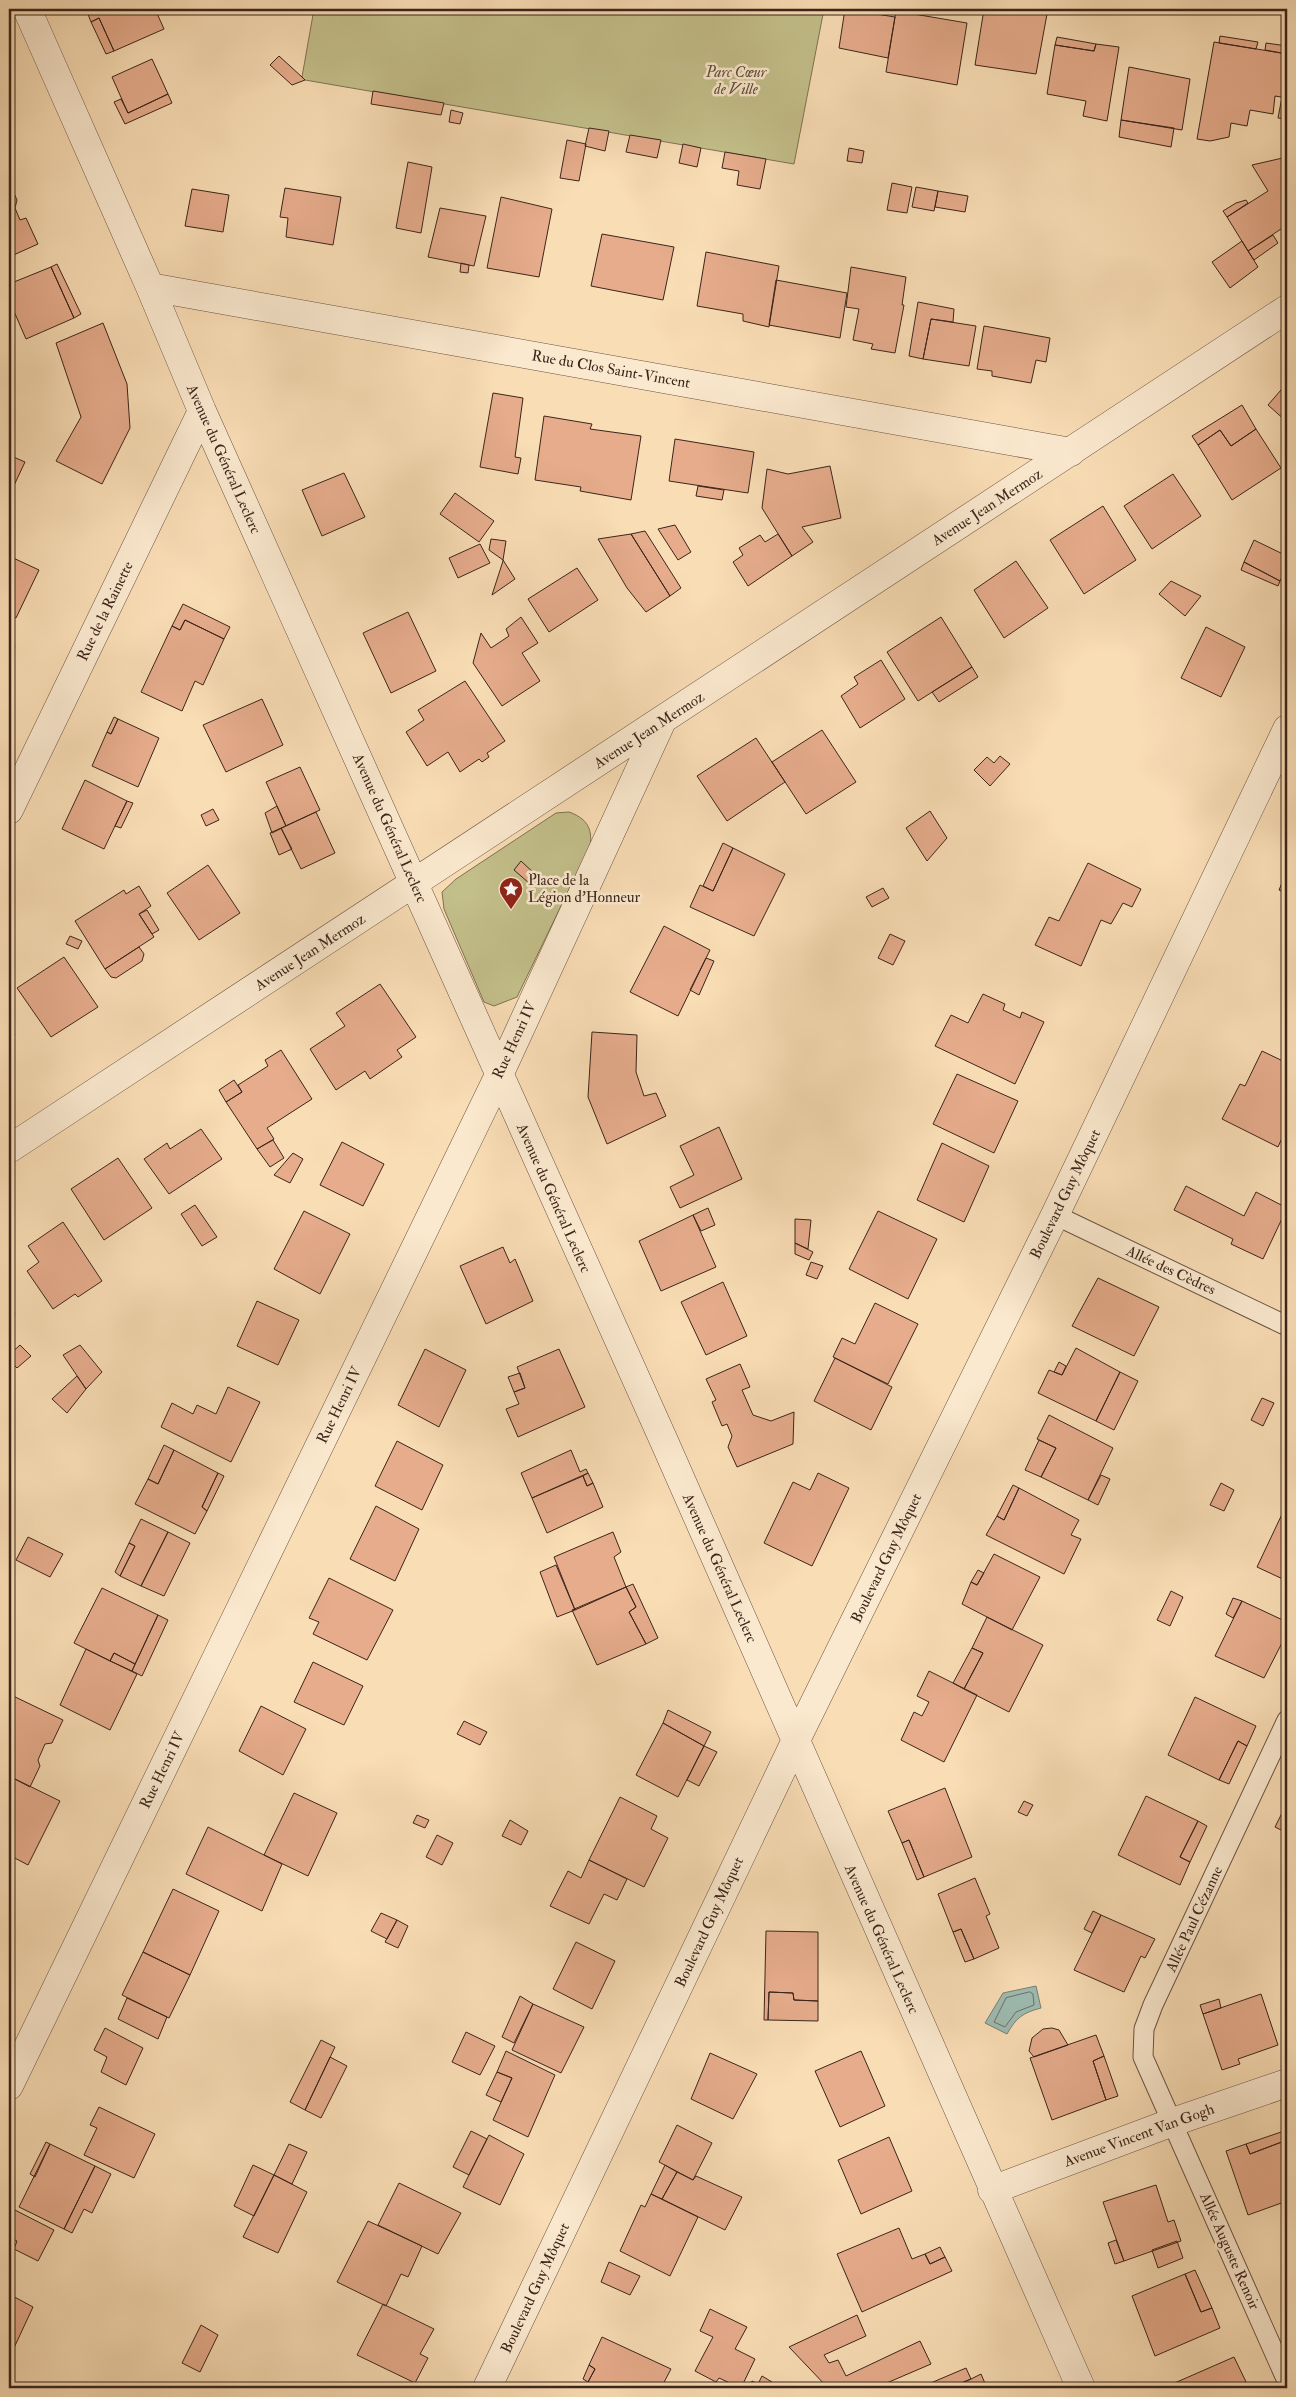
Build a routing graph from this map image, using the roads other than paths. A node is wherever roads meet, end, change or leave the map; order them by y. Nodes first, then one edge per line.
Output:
1 (27, 9) edge
2 (150, 287) junction
3 (1287, 309) edge
4 (202, 411) junction
5 (1071, 452) junction
6 (662, 721) junction
7 (1287, 729) edge
8 (9, 810) edge
9 (415, 883) junction
10 (499, 1075) junction
11 (9, 1149) edge
12 (1055, 1215) junction
13 (1287, 1326) edge
14 (1287, 1720) edge
15 (796, 1740) junction
16 (1287, 2083) edge
17 (9, 2086) edge
18 (1172, 2122) junction
19 (992, 2190) junction
20 (1287, 2381) edge
21 (487, 2388) edge
22 (1081, 2388) edge

1 - 2 street, Avenue du Général Leclerc
2 - 4 street, Avenue du Général Leclerc
2 - 5 street, Rue du Clos Saint-Vincent
3 - 5 street, Avenue Jean Mermoz
4 - 8 street, Rue de la Rainette
4 - 9 street, Avenue du Général Leclerc
5 - 6 street, Avenue Jean Mermoz
6 - 9 street, Avenue Jean Mermoz
6 - 10 street, Rue Henri IV
7 - 12 street, Boulevard Guy Môquet
9 - 10 street, Avenue du Général Leclerc
9 - 11 street, Avenue Jean Mermoz
10 - 15 street, Avenue du Général Leclerc
10 - 17 street, Rue Henri IV
12 - 13 lane, Allée des Cèdres
12 - 15 street, Boulevard Guy Môquet
14 - 18 lane, Allée Paul Cézanne
15 - 19 street, Avenue du Général Leclerc
15 - 21 street, Boulevard Guy Môquet
16 - 18 street, Avenue Vincent Van Gogh
18 - 19 street, Avenue Vincent Van Gogh
18 - 20 lane, Allée Auguste Renoir
19 - 22 street, Avenue du Général Leclerc

